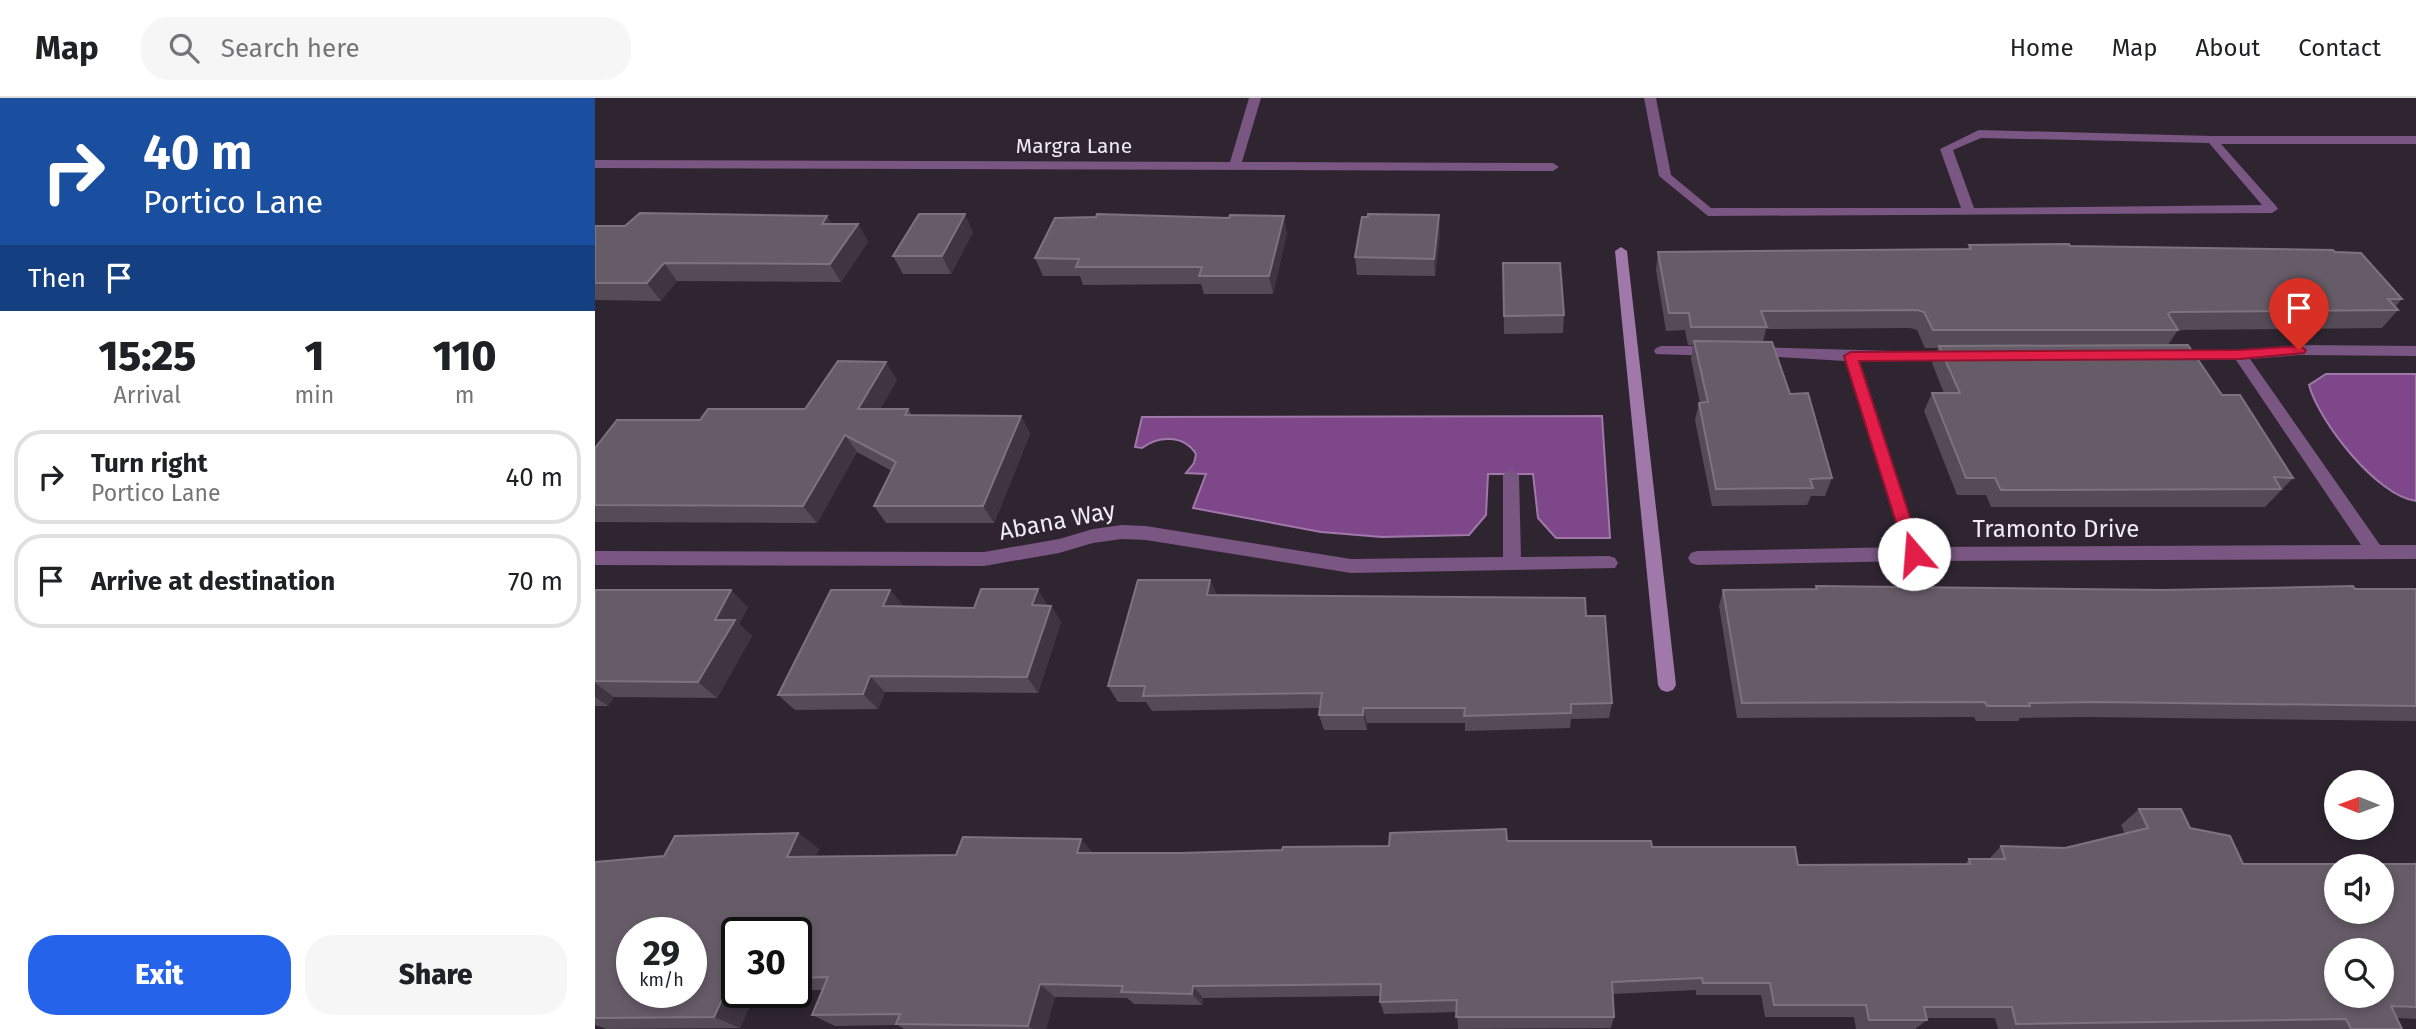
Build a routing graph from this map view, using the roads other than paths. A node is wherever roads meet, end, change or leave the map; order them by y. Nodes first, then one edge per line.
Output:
1 (1255, 98) edge
2 (1650, 98) edge
3 (2212, 140) junction
4 (2416, 141) edge
5 (595, 164) edge
6 (1235, 165) junction
7 (1553, 167) dead end
8 (1969, 212) junction
9 (1661, 351) dead end
10 (2416, 351) edge
11 (2156, 355) edge
12 (2240, 355) junction
13 (1851, 356) junction
14 (1976, 356) edge
15 (1511, 475) dead end
16 (2375, 552) junction
17 (2416, 552) edge
18 (1914, 554) junction
19 (595, 558) edge
20 (1697, 558) dead end
21 (1609, 563) dead end
22 (1512, 564) junction

1 - 6 street
2 - 8 street
3 - 4 street
3 - 8 street
3 - 8 street
5 - 6 street, Margra Lane
6 - 7 street, Margra Lane
9 - 13 street
10 - 12 street
11 - 12 street
12 - 16 street
13 - 14 street
13 - 18 street
15 - 22 street
16 - 17 street, Tramonto Drive
16 - 18 street, Tramonto Drive
18 - 20 street, Tramonto Drive
19 - 22 street, Abana Way
21 - 22 street, Abana Way

